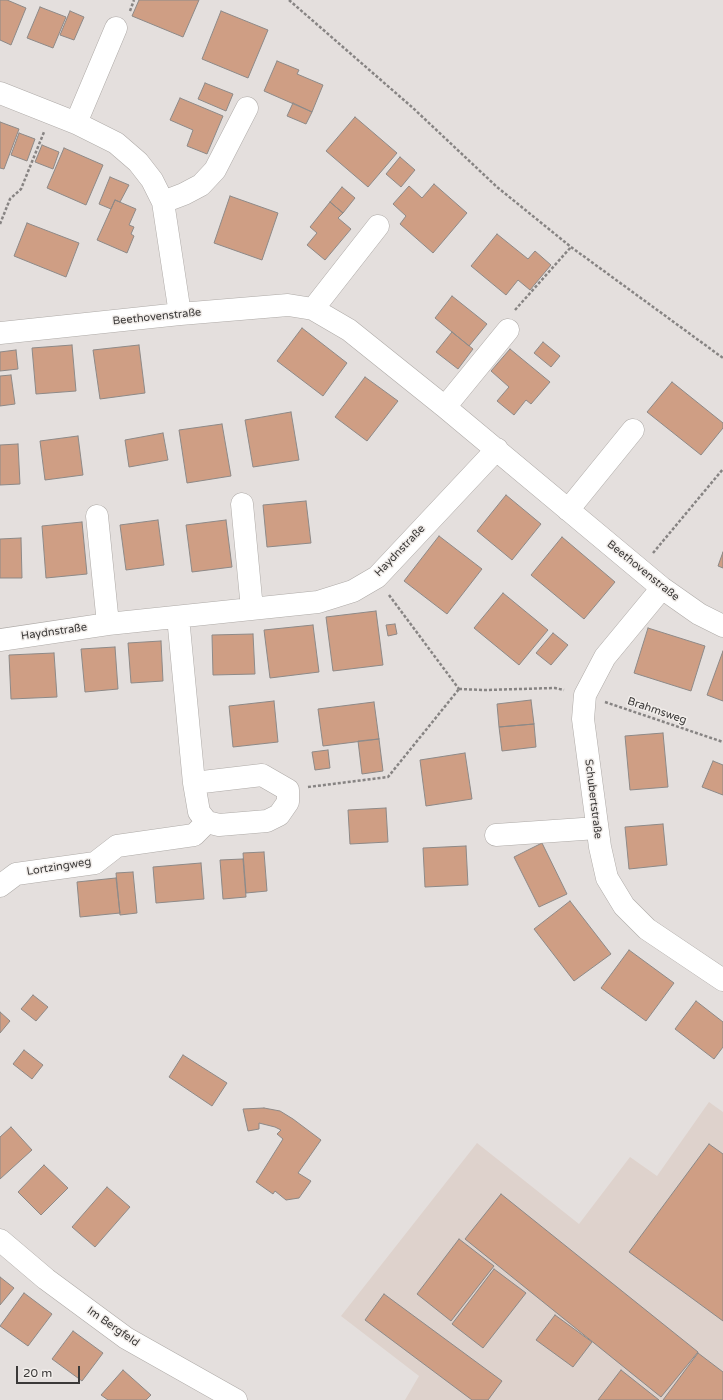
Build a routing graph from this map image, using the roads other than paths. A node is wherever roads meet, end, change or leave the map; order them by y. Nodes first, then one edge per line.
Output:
1 (116, 28) dead end
2 (0, 93) edge
3 (247, 108) dead end
4 (76, 123) junction
5 (163, 202) junction
6 (378, 226) dead end
7 (313, 309) junction
8 (180, 314) junction
9 (508, 330) road end
10 (0, 333) edge
11 (445, 407) junction
12 (633, 430) dead end
13 (497, 449) junction
14 (242, 504) dead end
15 (568, 510) junction
16 (97, 516) dead end
17 (662, 588) junction
18 (252, 609) junction
19 (178, 617) junction
20 (108, 624) junction
21 (723, 626) edge
22 (0, 640) edge
23 (194, 783) junction
24 (207, 822) junction
25 (597, 828) junction
26 (496, 835) dead end
27 (0, 886) edge
28 (723, 980) edge
29 (0, 1240) edge
30 (236, 1400) edge

1 - 4 street
2 - 4 street
3 - 5 street
4 - 5 street
5 - 8 street
6 - 7 street
7 - 8 street, Beethovenstraße
7 - 11 street, Beethovenstraße
8 - 10 street, Beethovenstraße
9 - 11 street
11 - 13 street, Beethovenstraße
12 - 15 street
13 - 15 street, Beethovenstraße
13 - 18 street, Haydnstraße
14 - 18 street
15 - 17 street, Beethovenstraße
16 - 20 street
17 - 21 street, Beethovenstraße
17 - 25 street, Schubertstraße
18 - 19 street, Haydnstraße
19 - 20 street, Haydnstraße
19 - 23 street
20 - 22 street, Haydnstraße
23 - 24 street
23 - 24 street
24 - 27 street, Lortzingweg
25 - 26 street
25 - 28 street, Schubertstraße
29 - 30 street, Im Bergfeld

